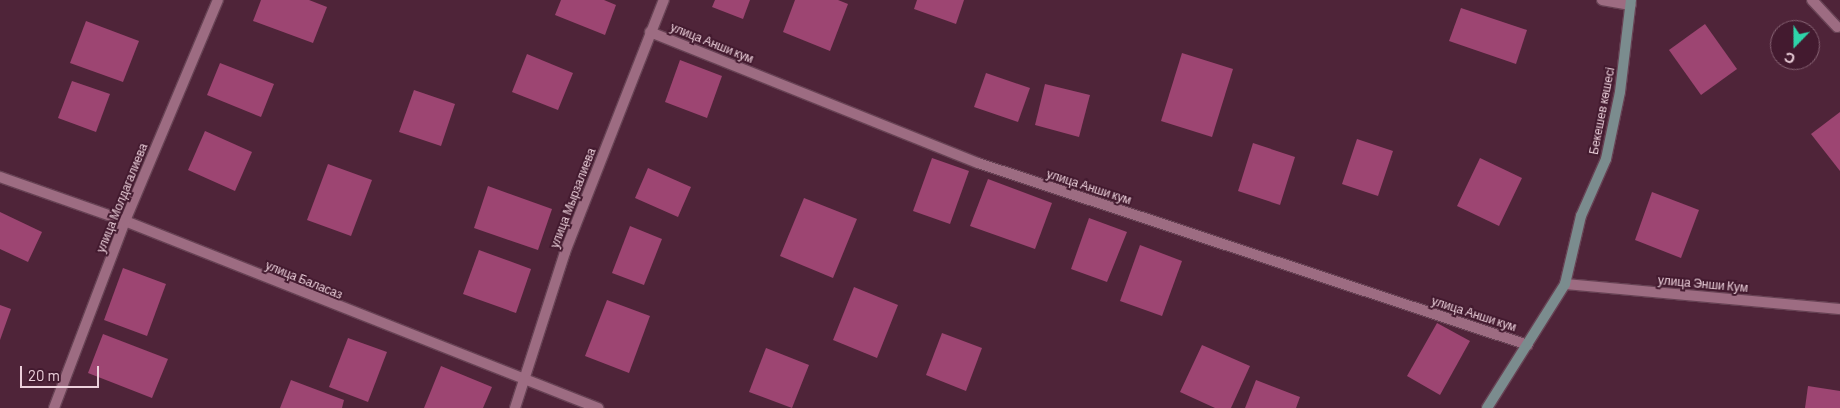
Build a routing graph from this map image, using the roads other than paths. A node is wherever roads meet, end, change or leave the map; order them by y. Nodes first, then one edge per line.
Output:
1 (218, 0) edge
2 (664, 0) edge
3 (1602, 0) edge
4 (1812, 0) edge
5 (1631, 3) edge
6 (1837, 28) dead end
7 (650, 32) junction
8 (0, 177) edge
9 (125, 221) junction
10 (1565, 284) junction
11 (1840, 310) edge
12 (1528, 345) junction
13 (523, 381) junction
14 (54, 408) edge
15 (515, 408) edge
16 (598, 408) edge
17 (1487, 408) edge

1 - 9 street, улица Молдагалиева
2 - 7 street, улица Мырзалиева
3 - 5 street
4 - 6 street
5 - 10 main road, Бекешев көшесі
7 - 12 street, улица Анши кум
7 - 13 street, улица Мырзалиева
8 - 9 street, улица Баласаз
9 - 13 street, улица Баласаз
9 - 14 street, улица Молдагалиева
10 - 11 street, улица Энши Кум
10 - 12 main road, Бекешев көшесі
12 - 17 main road, Бекешев көшесі
13 - 15 street, улица Мырзалиева
13 - 16 street, улица Баласаз

